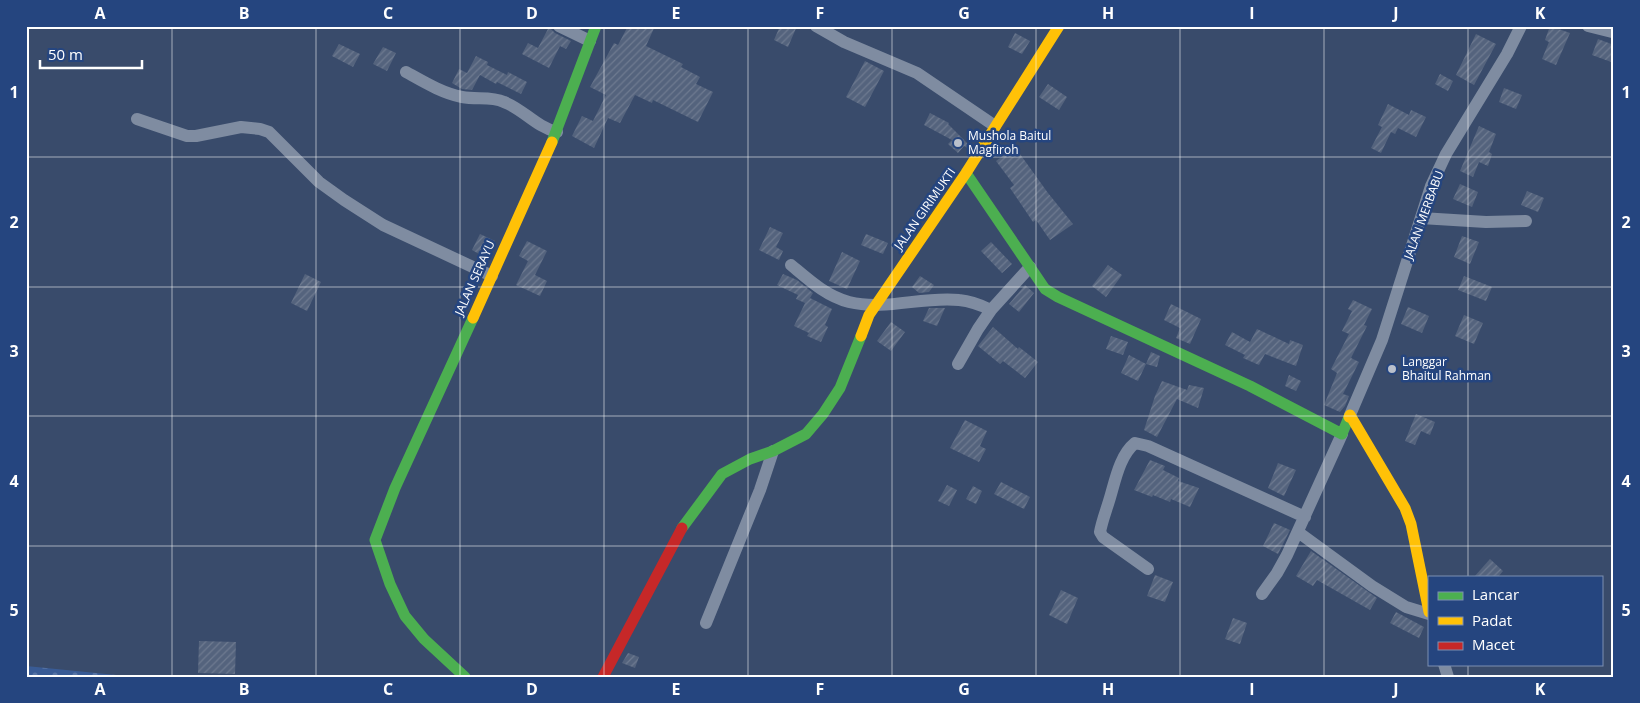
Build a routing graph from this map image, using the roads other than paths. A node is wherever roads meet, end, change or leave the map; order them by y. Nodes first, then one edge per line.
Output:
1 (560, 26) edge
2 (596, 26) edge
3 (816, 26) edge
4 (1059, 26) edge
5 (1521, 26) edge
6 (1588, 26) edge
7 (1612, 32) dead end
8 (590, 41) junction
9 (406, 72) dead end
10 (137, 120) dead end
11 (995, 126) junction
12 (557, 132) junction
13 (966, 173) junction
14 (1421, 218) junction
15 (1526, 221) dead end
16 (792, 266) dead end
17 (1030, 267) junction
18 (492, 276) junction
19 (875, 306) junction
20 (992, 310) junction
21 (958, 364) dead end
22 (1350, 415) junction
23 (1342, 434) junction
24 (773, 451) junction
25 (1305, 517) junction
26 (1298, 532) junction
27 (1148, 569) dead end
28 (1425, 576) edge
29 (1262, 594) dead end
30 (1428, 604) edge
31 (1428, 613) edge
32 (706, 623) dead end
33 (465, 677) edge
34 (603, 677) edge

1 - 8 street
2 - 8 street, JALAN SERAYU
3 - 11 street
4 - 11 street, JALAN GIRIMUKTI
5 - 14 street, JALAN MERBABU
6 - 7 street
8 - 12 street, JALAN SERAYU
9 - 12 street
10 - 18 street
11 - 13 street, JALAN GIRIMUKTI
12 - 18 street, JALAN SERAYU
13 - 17 street
13 - 19 street, JALAN GIRIMUKTI
14 - 15 street
14 - 22 street, JALAN MERBABU
16 - 19 street
17 - 20 street
17 - 23 street
18 - 33 street, JALAN SERAYU
19 - 20 street
19 - 24 street, JALAN GIRIMUKTI
20 - 21 street
22 - 23 street
22 - 28 street
23 - 25 street
24 - 32 street
24 - 34 street, JALAN GIRIMUKTI
25 - 26 street
25 - 27 street
26 - 29 street
26 - 31 street
28 - 30 street

